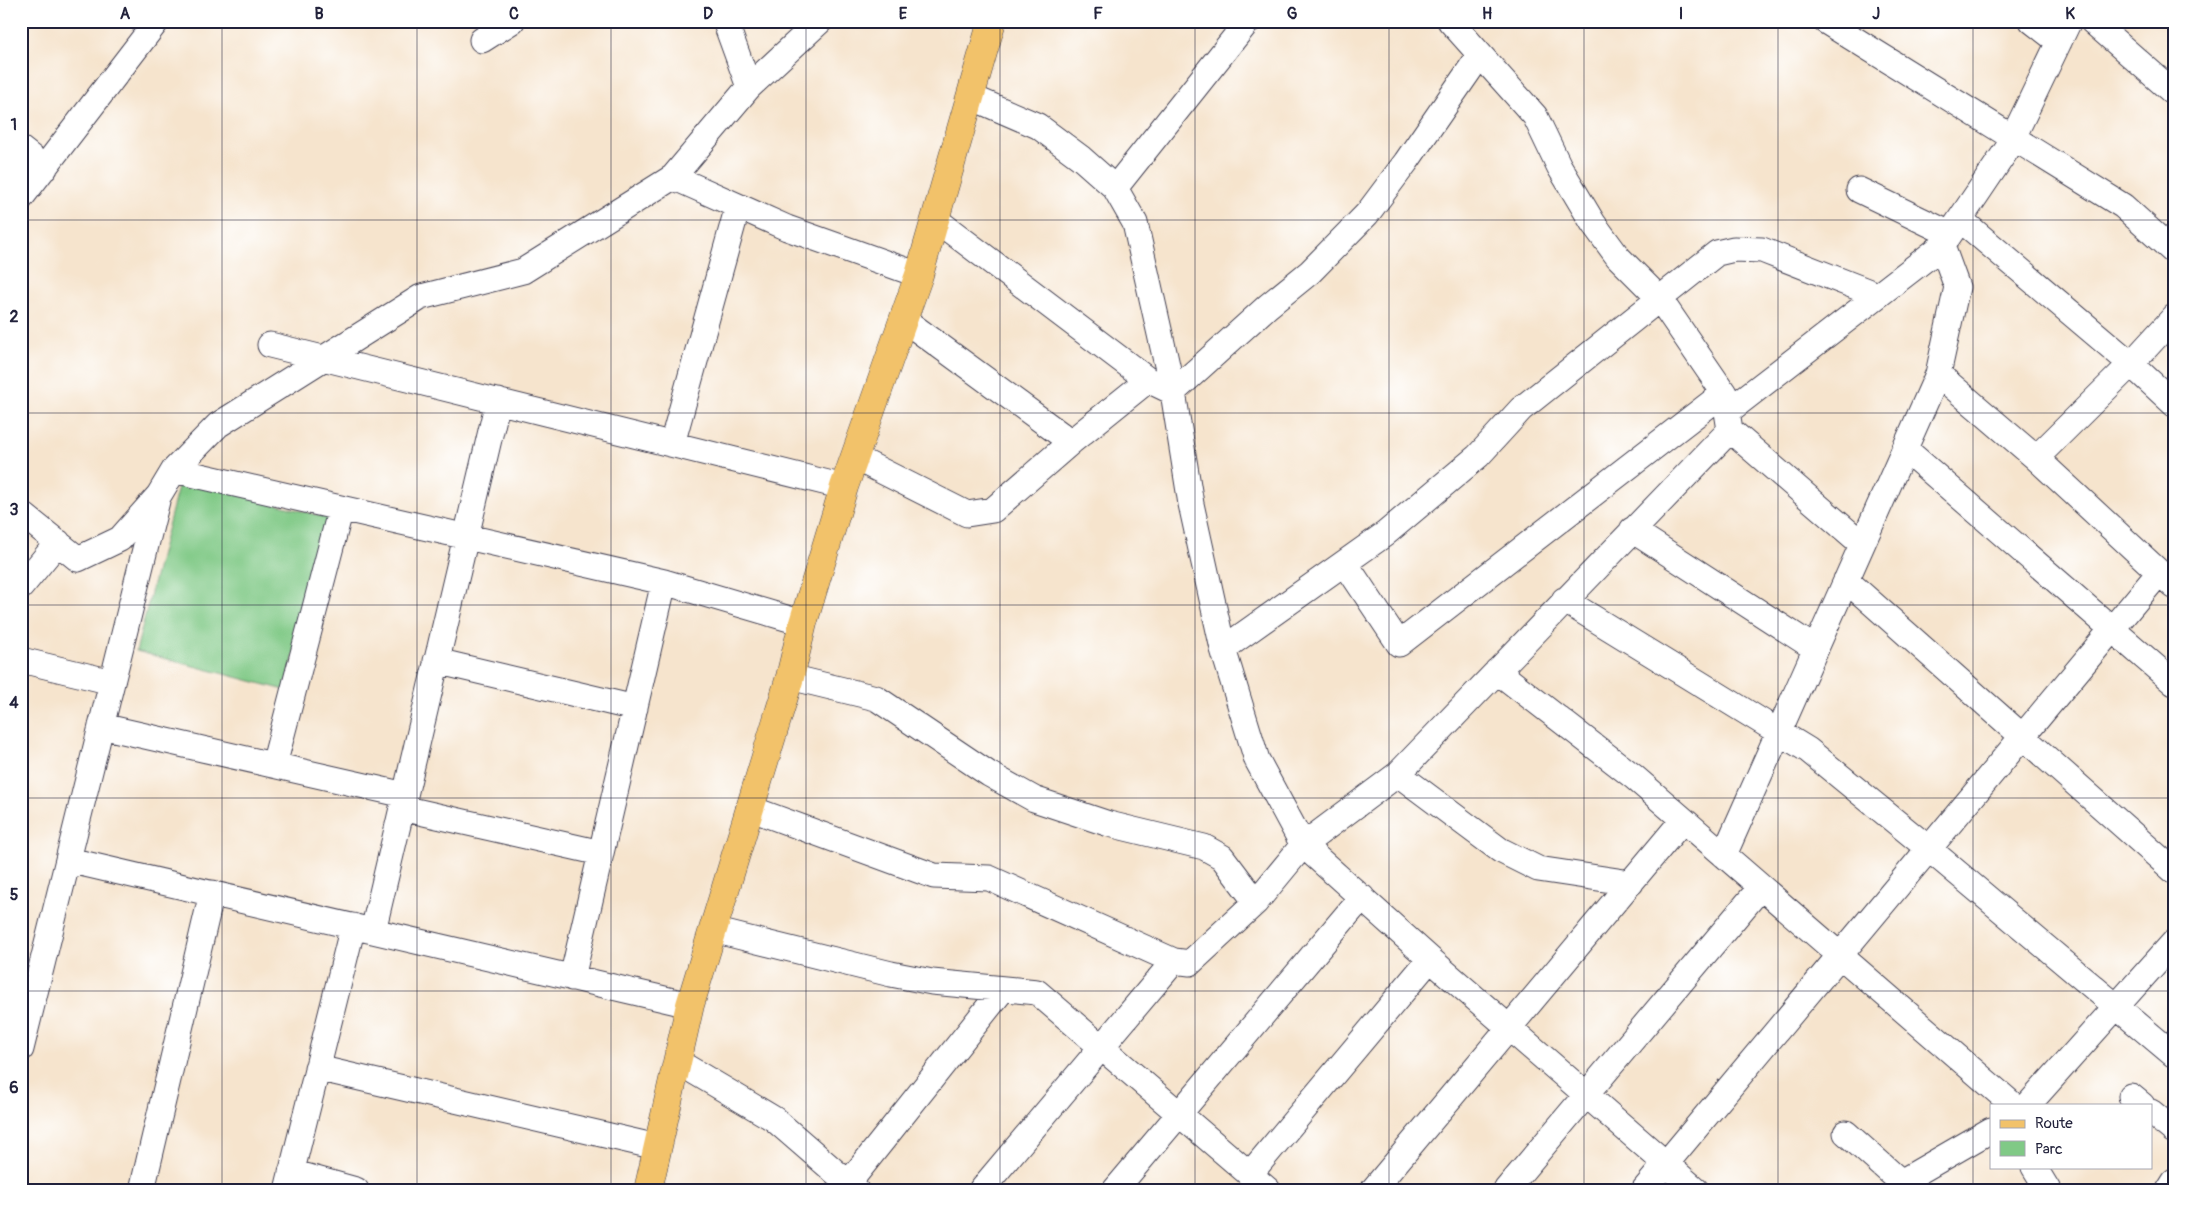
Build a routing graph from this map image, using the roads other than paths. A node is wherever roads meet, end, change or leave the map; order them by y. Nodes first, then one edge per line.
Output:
1 (157, 21) edge
2 (512, 21) edge
3 (725, 21) edge
4 (820, 21) edge
5 (992, 21) edge
6 (1248, 21) edge
7 (1450, 21) edge
8 (1825, 21) edge
9 (2032, 21) edge
10 (2092, 21) edge
11 (2064, 32) edge
12 (482, 40) dead end
13 (1480, 55) junction
14 (750, 87) junction
15 (2174, 93) edge
16 (971, 97) junction
17 (2013, 137) junction
18 (21, 149) edge
19 (45, 168) junction
20 (674, 177) junction
21 (1115, 188) junction
22 (1859, 190) dead end
23 (21, 198) edge
24 (738, 206) junction
25 (935, 219) junction
26 (1951, 233) junction
27 (2174, 252) edge
28 (919, 275) junction
29 (1877, 295) junction
30 (1659, 298) junction
31 (2174, 317) edge
32 (903, 319) junction
33 (270, 345) dead end
34 (324, 358) junction
35 (2130, 364) junction
36 (1938, 374) junction
37 (1148, 380) junction
38 (1173, 392) junction
39 (498, 401) junction
40 (2174, 404) edge
41 (1727, 412) junction
42 (1071, 442) junction
43 (672, 444) junction
44 (1905, 449) junction
45 (856, 458) junction
46 (2036, 458) junction
47 (174, 470) junction
48 (844, 487) junction
49 (159, 495) junction
50 (341, 508) junction
51 (21, 512) edge
52 (1632, 530) junction
53 (466, 536) junction
54 (58, 542) junction
55 (1862, 544) junction
56 (1345, 563) junction
57 (1846, 580) junction
58 (2166, 580) edge
59 (664, 582) junction
60 (21, 587) edge
61 (1564, 600) junction
62 (804, 623) junction
63 (2112, 629) junction
64 (1223, 649) junction
65 (1816, 649) junction
66 (21, 660) edge
67 (436, 661) junction
68 (1497, 671) junction
69 (790, 677) junction
70 (2173, 680) edge
71 (112, 682) junction
72 (635, 708) junction
73 (102, 726) junction
74 (1779, 731) junction
75 (2022, 737) junction
76 (274, 765) junction
77 (1398, 774) junction
78 (403, 802) junction
79 (749, 808) junction
80 (1683, 820) junction
81 (1303, 845) junction
82 (1929, 849) junction
83 (601, 853) junction
84 (1724, 855) junction
85 (68, 860) junction
86 (2174, 871) edge
87 (1631, 883) junction
88 (1761, 887) junction
89 (212, 893) junction
90 (1362, 897) junction
91 (1256, 902) junction
92 (363, 929) junction
93 (713, 930) junction
94 (2174, 942) edge
95 (1840, 955) junction
96 (1430, 959) junction
97 (1174, 961) junction
98 (572, 978) junction
99 (1003, 989) junction
100 (690, 1005) junction
101 (2116, 1007) junction
102 (1509, 1027) junction
103 (1102, 1047) junction
104 (21, 1049) edge
105 (2174, 1055) edge
106 (678, 1062) junction
107 (317, 1068) junction
108 (1587, 1094) junction
109 (2012, 1104) edge
110 (2029, 1104) edge
111 (2152, 1113) edge
112 (1179, 1114) junction
113 (1990, 1131) edge
114 (2174, 1131) edge
115 (1846, 1133) dead end
116 (658, 1147) junction
117 (1666, 1163) junction
118 (2035, 1168) edge
119 (289, 1181) edge
120 (1259, 1182) edge
121 (2174, 1182) edge
122 (1901, 1186) edge
123 (849, 1188) edge
124 (142, 1190) edge
125 (356, 1190) edge
126 (648, 1190) edge
127 (981, 1190) edge
128 (1116, 1190) edge
129 (1372, 1190) edge
130 (1506, 1190) edge
131 (1644, 1190) edge
132 (1696, 1190) edge
133 (2048, 1190) edge
134 (2169, 1190) edge

1 - 19 street
2 - 12 street
3 - 14 street
4 - 14 street
5 - 16 main road
6 - 21 street
7 - 13 street
8 - 17 street
9 - 11 street
10 - 15 street
11 - 17 street
13 - 30 street
13 - 38 street
14 - 20 street
16 - 21 street
16 - 25 main road
17 - 26 street
17 - 27 street
18 - 19 street
19 - 23 street
20 - 24 street
20 - 34 street
21 - 38 street
22 - 26 street
24 - 28 street
24 - 43 street
25 - 28 main road
25 - 37 street
26 - 29 street
26 - 35 street
26 - 36 street
28 - 32 main road
29 - 30 street
29 - 41 street
30 - 41 street
30 - 56 street
31 - 35 street
32 - 42 street
32 - 45 main road
33 - 34 street
34 - 39 street
34 - 47 street
35 - 40 street
35 - 46 street
36 - 44 street
36 - 46 street
37 - 38 street
37 - 42 street
38 - 64 street
39 - 43 street
39 - 53 street
41 - 52 street
41 - 55 street
41 - 56 street
42 - 45 street
43 - 48 street
44 - 55 street
44 - 63 street
45 - 48 main road
46 - 58 street
47 - 49 street
47 - 50 street
48 - 62 main road
49 - 54 street
49 - 71 street
50 - 53 street
50 - 76 street
51 - 54 street
52 - 61 street
52 - 65 street
53 - 59 street
53 - 67 street
54 - 60 street
55 - 57 street
56 - 64 street
57 - 65 street
57 - 75 street
58 - 63 street
59 - 62 street
59 - 72 street
61 - 68 street
61 - 74 street
62 - 69 main road
63 - 70 street
63 - 75 street
64 - 81 street
65 - 74 street
66 - 71 street
67 - 72 street
67 - 78 street
68 - 77 street
68 - 80 street
69 - 79 main road
69 - 91 street
71 - 73 street
72 - 83 street
73 - 76 street
73 - 85 street
74 - 82 street
74 - 84 street
75 - 82 street
75 - 86 street
76 - 78 street
77 - 81 street
77 - 87 street
78 - 83 street
78 - 92 street
79 - 93 main road
79 - 97 street
80 - 84 street
80 - 87 street
81 - 90 street
81 - 91 street
82 - 95 street
82 - 101 street
83 - 98 street
84 - 88 street
85 - 89 street
85 - 104 street
87 - 102 street
88 - 95 street
88 - 108 street
89 - 92 street
89 - 124 street
90 - 96 street
90 - 112 street
91 - 97 street
92 - 98 street
92 - 107 street
93 - 99 street
93 - 100 main road
94 - 101 street
95 - 109 street
95 - 117 street
96 - 102 street
96 - 120 street
97 - 103 street
98 - 100 street
99 - 103 street
99 - 123 street
100 - 106 main road
101 - 105 street
101 - 110 street
102 - 108 street
102 - 129 street
103 - 112 street
103 - 127 street
106 - 116 main road
106 - 123 street
107 - 116 street
107 - 119 street
108 - 117 street
108 - 130 street
111 - 114 street
112 - 120 street
112 - 128 street
113 - 122 street
115 - 122 street
116 - 126 main road
117 - 131 street
117 - 132 street
118 - 133 street
119 - 125 street
121 - 134 street

